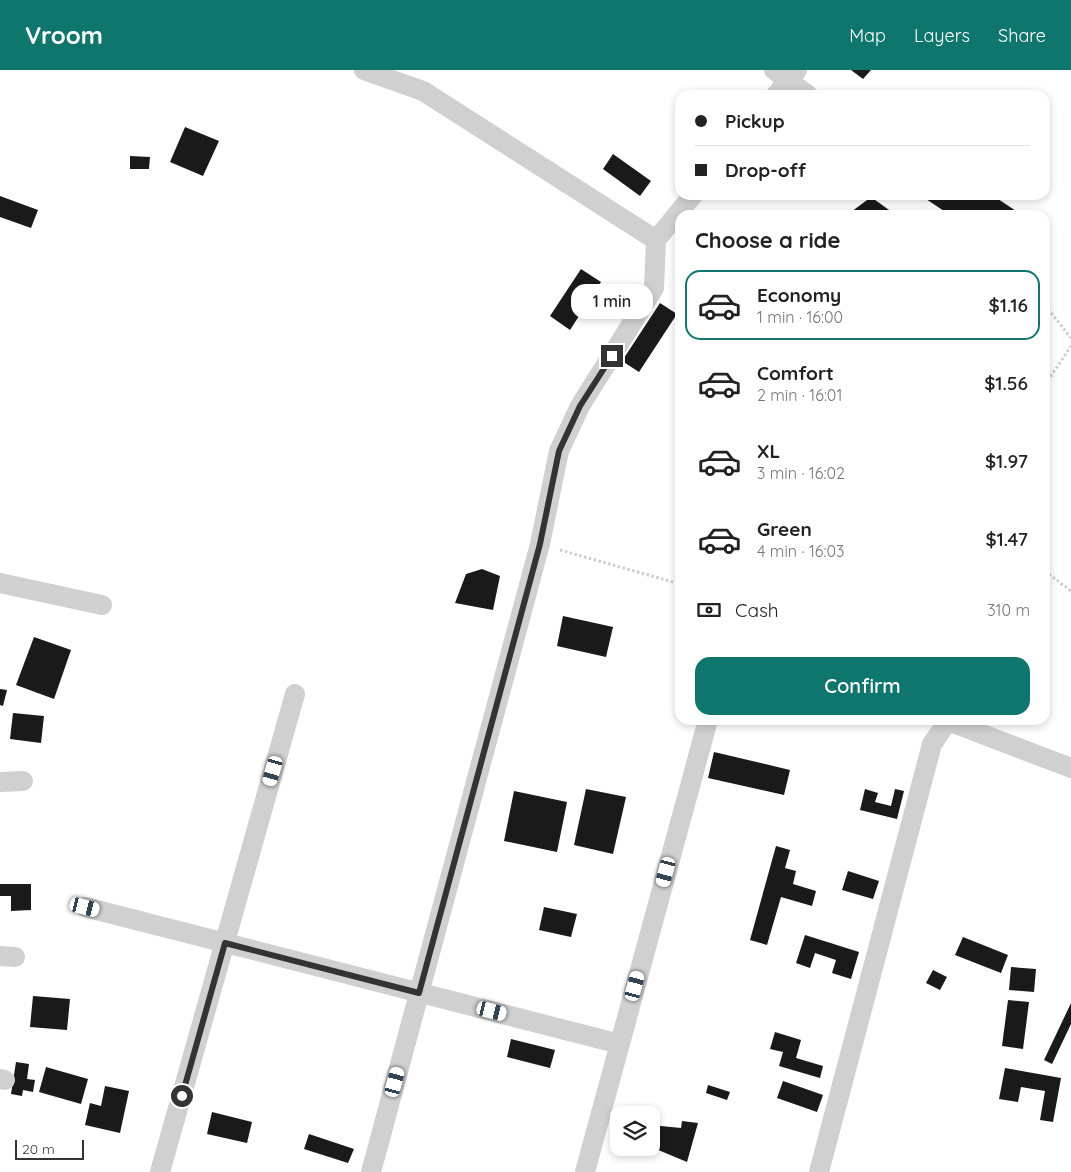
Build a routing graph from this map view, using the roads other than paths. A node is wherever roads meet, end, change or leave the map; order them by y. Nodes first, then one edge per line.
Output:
1 (364, 70) edge
2 (784, 79) edge
3 (800, 90) edge
4 (689, 200) edge
5 (681, 210) edge
6 (675, 217) edge
7 (656, 240) junction
8 (0, 583) edge
9 (102, 606) dead end
10 (295, 694) dead end
11 (707, 725) edge
12 (945, 725) edge
13 (958, 725) edge
14 (1071, 768) edge
15 (22, 781) dead end
16 (0, 782) edge
17 (85, 907) dead end
18 (225, 943) junction
19 (419, 993) junction
20 (620, 1044) junction
21 (160, 1172) edge
22 (371, 1172) edge
23 (585, 1172) edge
24 (819, 1172) edge

1 - 7 street
2 - 3 street
4 - 5 street
6 - 7 street
7 - 19 street
8 - 9 street
10 - 18 street
11 - 20 street
12 - 24 street
13 - 14 street
15 - 16 street
17 - 18 street
18 - 19 street
18 - 21 street
19 - 20 street
19 - 22 street
20 - 23 street

